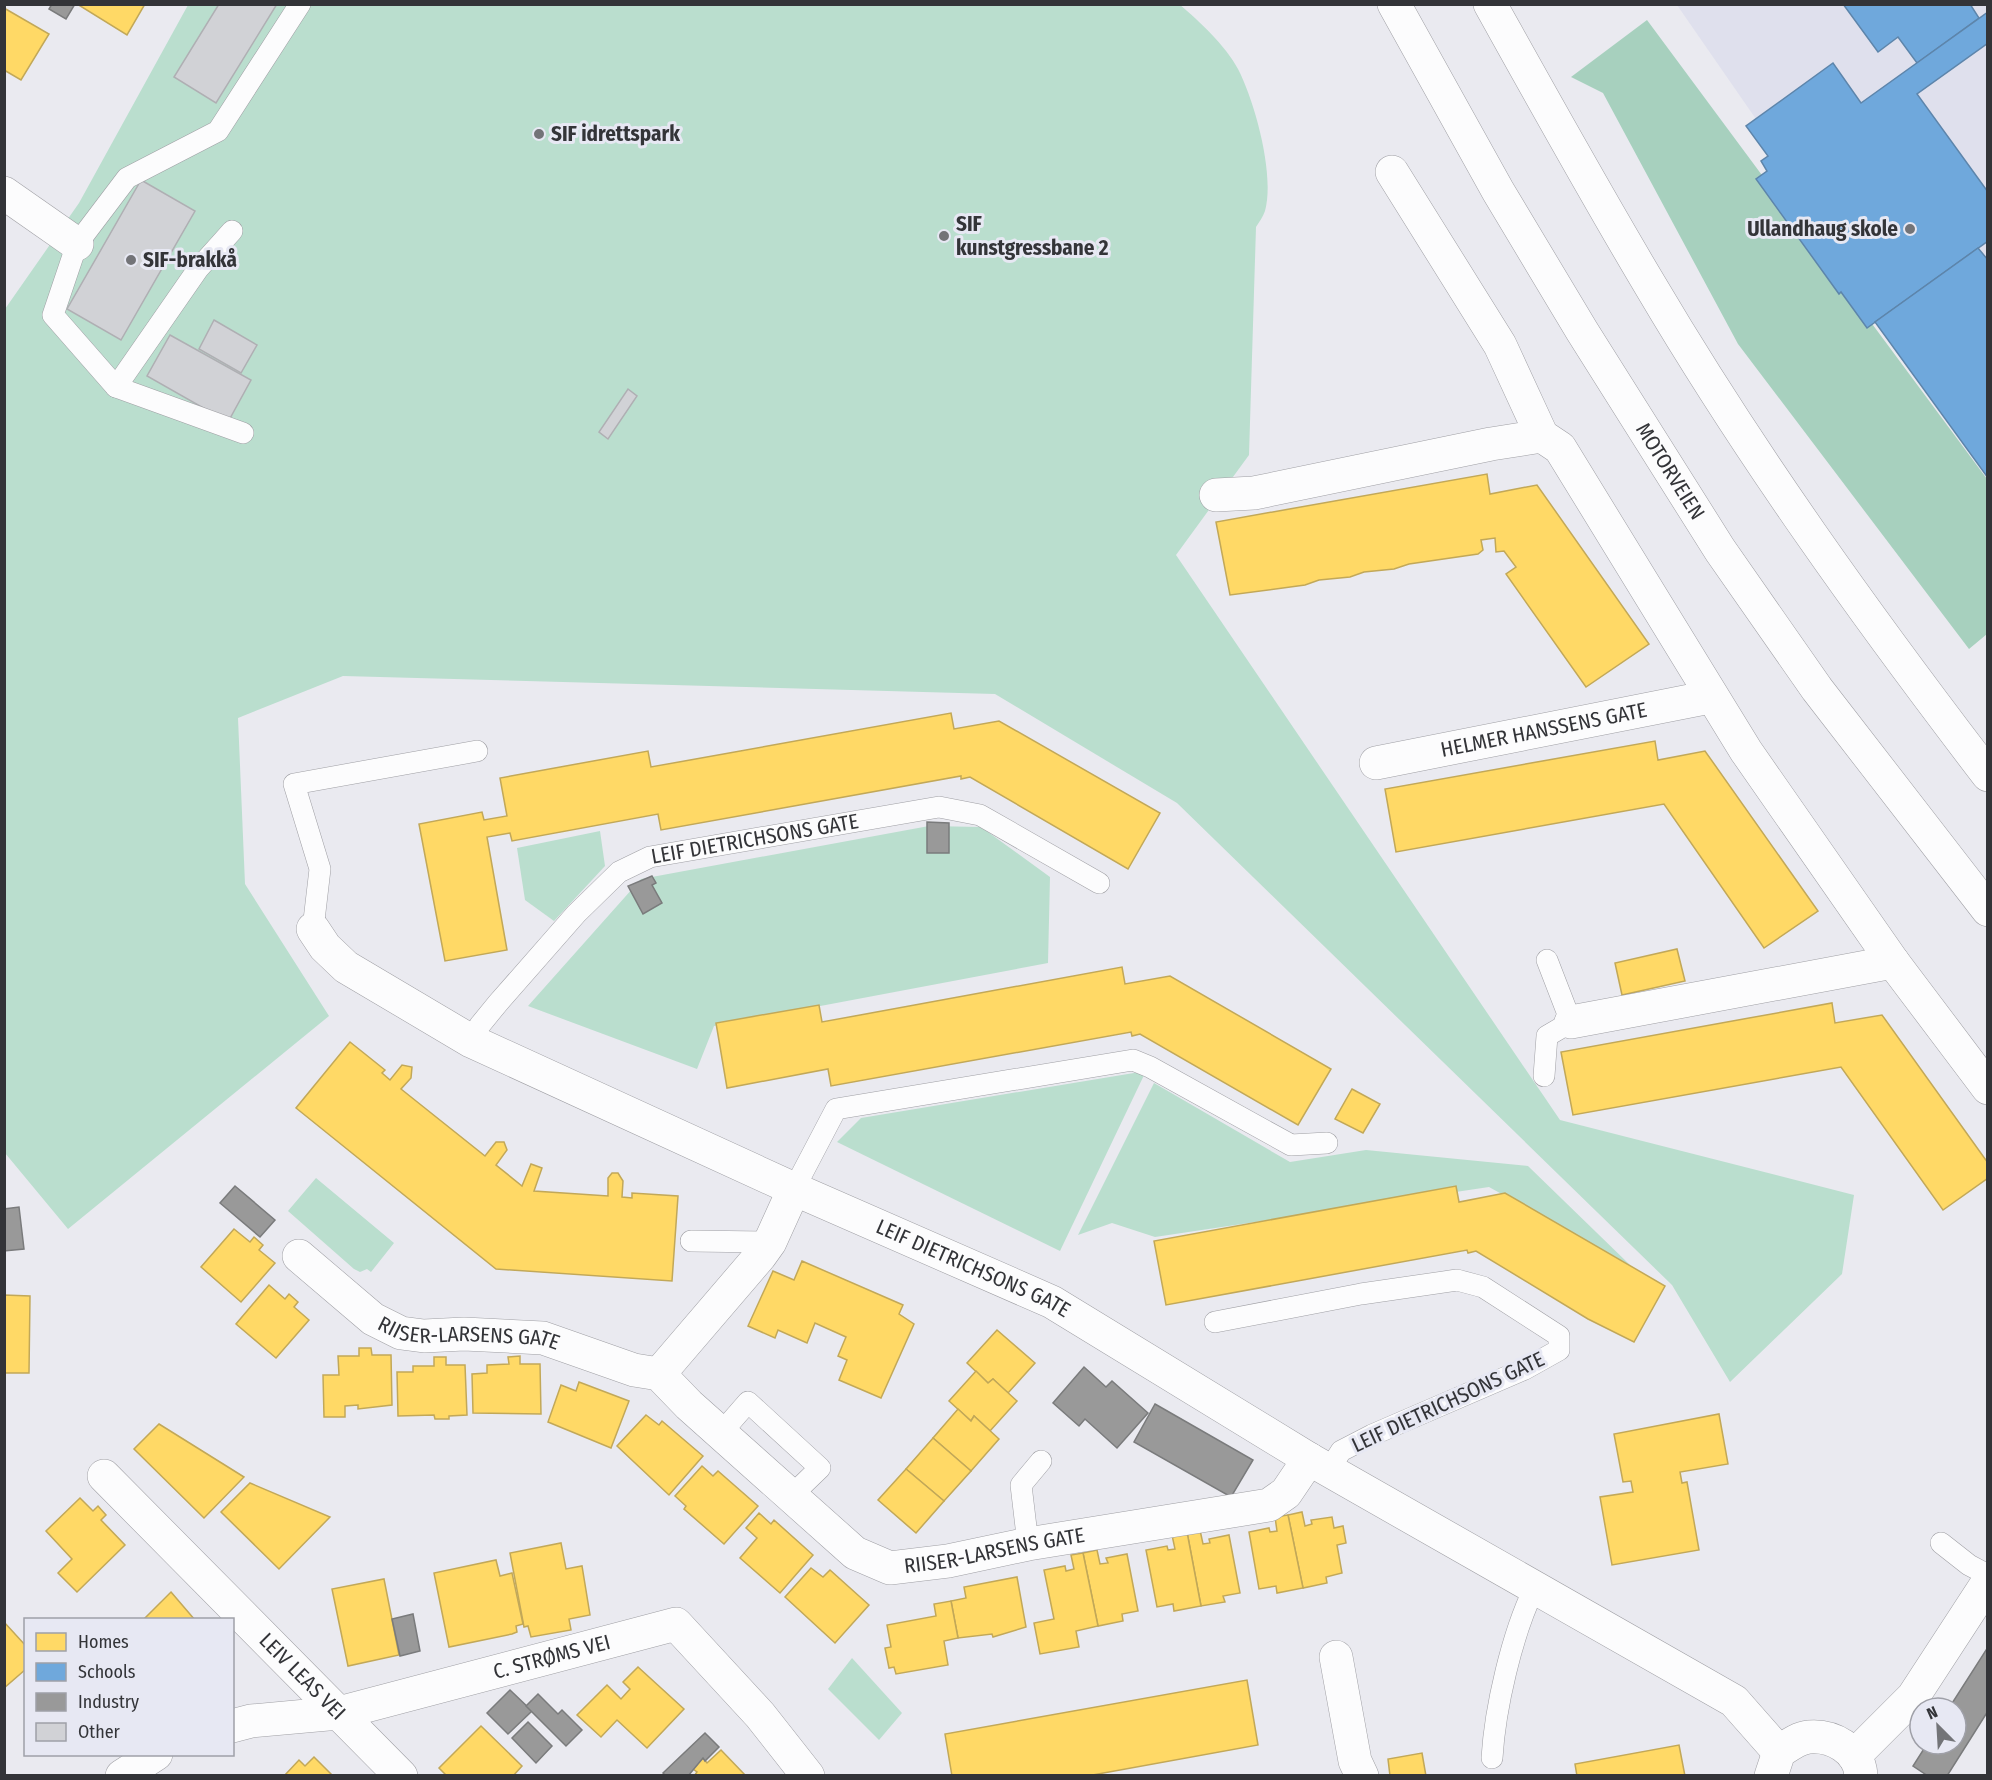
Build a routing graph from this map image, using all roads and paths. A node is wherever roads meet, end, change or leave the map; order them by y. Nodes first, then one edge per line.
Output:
1 (300, 4) edge
2 (1394, 4) edge
3 (1490, 4) edge
4 (1515, 4) edge
5 (1570, 147) junction
6 (1392, 172) dead end
7 (4, 193) edge
8 (232, 231) dead end
9 (77, 244) junction
10 (116, 387) junction
11 (243, 433) dead end
12 (1542, 436) junction
13 (1216, 495) dead end
14 (1710, 697) junction
15 (477, 751) dead end
16 (1376, 763) dead end
17 (1988, 775) edge
18 (1099, 884) dead end
19 (1988, 910) edge
20 (313, 929) joint
21 (1547, 960) dead end
22 (1893, 962) junction
23 (1572, 1023) junction
24 (471, 1041) junction
25 (1544, 1076) dead end
26 (1988, 1088) edge
27 (1327, 1143) dead end
28 (795, 1189) junction
29 (691, 1241) dead end
30 (770, 1242) junction
31 (299, 1256) dead end
32 (1215, 1322) dead end
33 (659, 1374) junction
34 (1041, 1461) dead end
35 (1319, 1464) junction
36 (104, 1476) dead end
37 (1941, 1542) dead end
38 (1028, 1544) junction
39 (1988, 1575) edge
40 (1988, 1582) edge
41 (1534, 1589) junction
42 (1336, 1657) dead end
43 (339, 1713) junction
44 (234, 1725) edge
45 (154, 1756) edge
46 (1492, 1758) dead end
47 (1775, 1764) edge
48 (1857, 1766) edge
49 (122, 1776) edge
50 (401, 1776) edge
51 (808, 1776) edge
52 (1362, 1776) edge

1 - 9 lane
2 - 19 main road, MOTORVEIEN
3 - 5 main road
4 - 5 main road
5 - 17 main road
6 - 12 main road
7 - 9 main road
8 - 10 lane
9 - 10 lane
10 - 11 lane
12 - 13 main road
12 - 14 main road
14 - 16 main road, HELMER HANSSENS GATE
14 - 22 main road
15 - 20 lane
18 - 24 lane, LEIF DIETRICHSONS GATE
20 - 24 main road, LEIF DIETRICHSONS GATE
21 - 23 lane
22 - 23 main road
22 - 26 main road
23 - 25 lane
24 - 28 main road, LEIF DIETRICHSONS GATE
27 - 28 lane
28 - 30 main road
28 - 35 main road, LEIF DIETRICHSONS GATE
29 - 30 lane
30 - 33 main road
31 - 33 main road, RIISER-LARSENS GATE
32 - 35 lane, LEIF DIETRICHSONS GATE
33 - 38 main road, RIISER-LARSENS GATE
34 - 38 lane
35 - 38 main road, RIISER-LARSENS GATE
35 - 41 main road, LEIF DIETRICHSONS GATE
36 - 43 main road, LEIV LEAS VEI
37 - 39 lane
40 - 48 main road
41 - 46 lane
41 - 47 main road, LEIF DIETRICHSONS GATE
42 - 52 main road
43 - 44 main road, C. STRØMS VEI
43 - 50 main road, LEIV LEAS VEI
43 - 51 main road, C. STRØMS VEI
45 - 49 main road
47 - 48 main road

